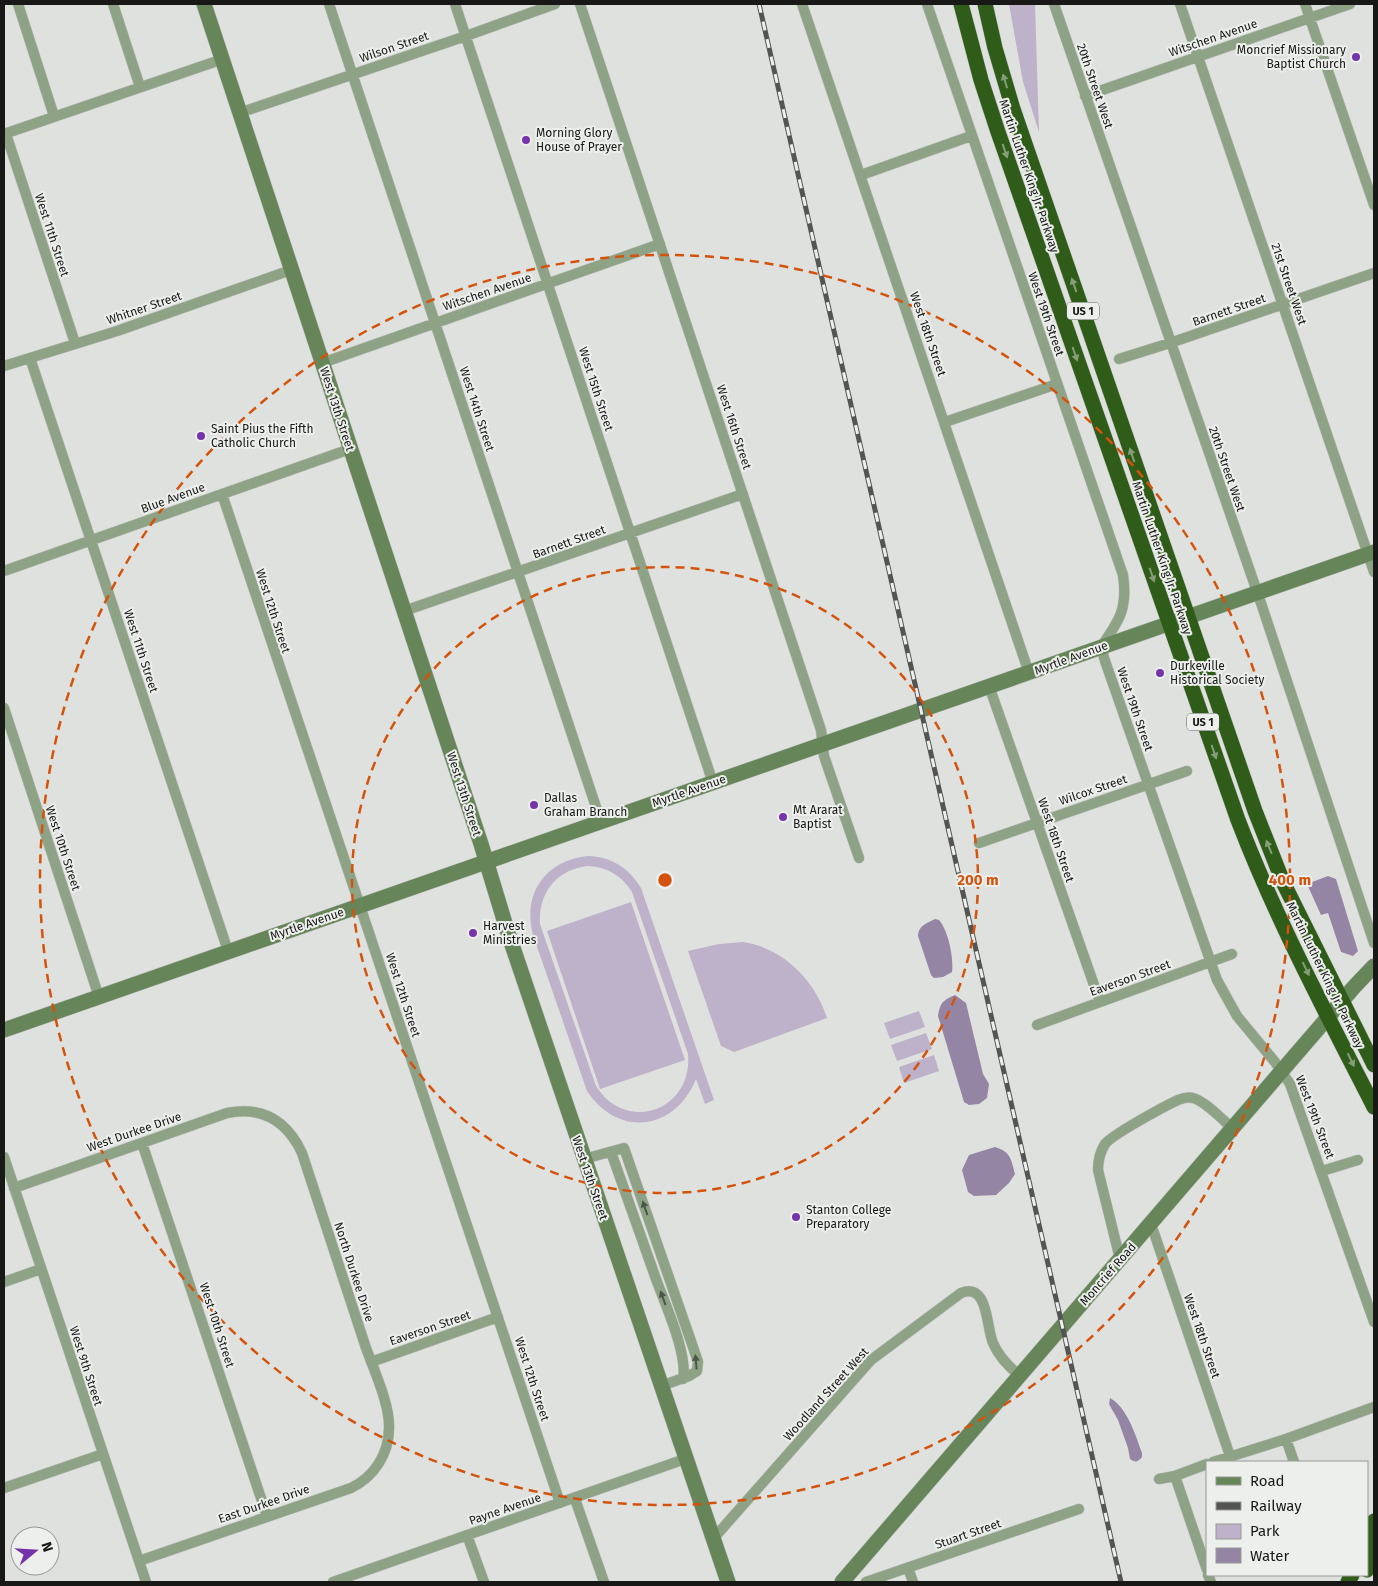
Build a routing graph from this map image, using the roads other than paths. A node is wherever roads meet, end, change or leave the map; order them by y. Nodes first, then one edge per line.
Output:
1 (18, 4) edge
2 (113, 4) edge
3 (204, 4) edge
4 (329, 4) edge
5 (455, 4) edge
6 (555, 4) edge
7 (580, 4) edge
8 (802, 4) edge
9 (926, 4) edge
10 (961, 4) edge
11 (986, 4) edge
12 (1054, 4) edge
13 (1180, 4) edge
14 (1305, 4) edge
15 (1350, 4) edge
16 (1310, 18) junction
17 (466, 36) junction
18 (1198, 56) junction
19 (223, 59) junction
20 (353, 74) junction
21 (140, 87) junction
22 (1085, 96) junction
23 (239, 113) junction
24 (54, 116) junction
25 (5, 134) edge
26 (972, 136) junction
27 (861, 175) junction
28 (1374, 205) edge
29 (660, 244) junction
30 (291, 270) junction
31 (1374, 273) edge
32 (548, 284) junction
33 (1283, 305) junction
34 (435, 324) junction
35 (75, 343) junction
36 (1170, 343) junction
37 (30, 358) junction
38 (1119, 359) dead end
39 (322, 363) junction
40 (4, 366) edge
41 (1057, 384) junction
42 (945, 422) junction
43 (350, 449) junction
44 (222, 494) junction
45 (743, 494) junction
46 (630, 533) junction
47 (91, 541) junction
48 (1371, 553) edge
49 (4, 571) edge
50 (1374, 572) edge
51 (518, 573) junction
52 (1256, 593) junction
53 (404, 611) junction
54 (1187, 617) junction
55 (1168, 623) junction
56 (1101, 647) junction
57 (1029, 673) junction
58 (989, 686) junction
59 (4, 708) edge
60 (822, 746) junction
61 (1187, 771) dead end
62 (713, 783) junction
63 (1148, 784) junction
64 (601, 822) junction
65 (1037, 823) junction
66 (979, 843) dead end
67 (859, 858) dead end
68 (486, 862) junction
69 (359, 906) junction
70 (1374, 944) edge
71 (228, 952) junction
72 (1232, 954) dead end
73 (1210, 962) junction
74 (1374, 966) edge
75 (99, 997) junction
76 (1100, 1002) junction
77 (1342, 1002) junction
78 (1329, 1017) junction
79 (1037, 1025) dead end
80 (4, 1030) edge
81 (1374, 1065) edge
82 (1282, 1072) junction
83 (1374, 1107) edge
84 (264, 1114) joint
85 (1233, 1129) junction
86 (142, 1142) junction
87 (611, 1152) junction
88 (4, 1157) edge
89 (584, 1159) junction
90 (1358, 1160) dead end
91 (1322, 1171) junction
92 (14, 1188) junction
93 (1151, 1224) junction
94 (1120, 1259) junction
95 (41, 1270) junction
96 (4, 1282) edge
97 (498, 1317) junction
98 (1374, 1322) edge
99 (371, 1362) junction
100 (1020, 1376) junction
101 (683, 1379) junction
102 (661, 1386) junction
103 (1374, 1407) edge
104 (1286, 1439) junction
105 (385, 1452) joint
106 (103, 1454) junction
107 (1230, 1456) junction
108 (685, 1459) junction
109 (1216, 1461) edge
110 (1294, 1461) edge
111 (1206, 1464) edge
112 (1175, 1476) junction
113 (1159, 1479) dead end
114 (4, 1488) edge
115 (575, 1499) junction
116 (560, 1503) junction
117 (1079, 1509) dead end
118 (267, 1516) junction
119 (1374, 1521) edge
120 (468, 1535) junction
121 (1368, 1536) edge
122 (713, 1540) junction
123 (1374, 1549) edge
124 (138, 1561) junction
125 (1206, 1567) edge
126 (1368, 1567) edge
127 (908, 1568) junction
128 (146, 1582) edge
129 (333, 1582) edge
130 (484, 1582) edge
131 (604, 1582) edge
132 (728, 1582) edge
133 (842, 1582) edge
134 (866, 1582) edge
135 (913, 1582) edge

1 - 24 street
2 - 21 street
3 - 19 main road, West 13th Street
4 - 20 street, West 14th Street
5 - 17 street, West 15th Street
6 - 17 street, Wilson Street
7 - 29 street, West 16th Street
8 - 27 street, West 18th Street
9 - 26 street, West 19th Street
10 -> 55 highway, Martin Luther King Jr. Parkway / US 1
54 -> 11 highway, Martin Luther King Jr. Parkway / US 1
12 - 22 street, 20th Street West
13 - 18 street, 21st Street West
14 - 16 street
15 - 16 street, Witschen Avenue
16 - 18 street, Witschen Avenue
16 - 28 street
17 - 20 street, Wilson Street
17 - 32 street, West 15th Street
18 - 22 street, Witschen Avenue
18 - 33 street, 21st Street West
19 - 21 street
19 - 23 main road, West 13th Street
20 - 23 street, Wilson Street
20 - 34 street, West 14th Street
21 - 24 street
22 - 36 street, 20th Street West
23 - 30 main road, West 13th Street
24 - 25 street
25 - 35 street, West 11th Street
26 - 27 street
26 - 41 street, West 19th Street
27 - 42 street, West 18th Street
29 - 32 street, Witschen Avenue
29 - 45 street, West 16th Street
30 - 35 street, Whitner Street
30 - 39 main road, West 13th Street
31 - 33 street, Barnett Street
32 - 34 street, Witschen Avenue
32 - 46 street, West 15th Street
33 - 36 street, Barnett Street
33 - 48 street, 21st Street West
34 - 39 street, Witschen Avenue
34 - 51 street, West 14th Street
35 - 37 street, Whitner Street
36 - 38 street, Barnett Street
36 - 52 street, 20th Street West
37 - 40 street, Whitner Street
37 - 47 street, West 11th Street
39 - 43 main road, West 13th Street
41 - 42 street
41 - 56 street, West 19th Street
42 - 57 street, West 18th Street
43 - 44 street, Blue Avenue
43 - 53 main road, West 13th Street
44 - 47 street, Blue Avenue
44 - 69 street, West 12th Street
45 - 46 street, Barnett Street
45 - 60 street, West 16th Street
46 - 51 street, Barnett Street
46 - 62 street, West 15th Street
47 - 49 street, Blue Avenue
47 - 71 street, West 11th Street
48 - 50 street, 21st Street West
48 - 52 main road, Myrtle Avenue
51 - 53 street, Barnett Street
51 - 64 street, West 14th Street
52 - 54 main road, Myrtle Avenue
52 - 70 street, 20th Street West
53 - 68 main road, West 13th Street
54 - 55 main road, Myrtle Avenue
77 -> 54 highway, Martin Luther King Jr. Parkway / US 1
55 - 56 main road, Myrtle Avenue
55 -> 78 highway, Martin Luther King Jr. Parkway / US 1
56 - 57 main road, Myrtle Avenue
56 - 63 street, West 19th Street
57 - 58 main road, Myrtle Avenue
58 - 60 main road, Myrtle Avenue
58 - 65 street, West 18th Street
59 - 75 street, West 10th Street
60 - 62 main road, Myrtle Avenue
60 - 67 street, West 16th Street
61 - 63 street, Wilcox Street
62 - 64 main road, Myrtle Avenue
63 - 65 street, Wilcox Street
63 - 73 street, West 19th Street
64 - 68 main road, Myrtle Avenue
65 - 66 street, Wilcox Street
65 - 76 street, West 18th Street
68 - 69 main road, Myrtle Avenue
68 - 89 main road, West 13th Street
69 - 71 main road, Myrtle Avenue
69 - 97 street, West 12th Street
71 - 75 main road, Myrtle Avenue
72 - 73 street, Eaverson Street
73 - 76 street, Eaverson Street
73 - 82 street, West 19th Street
74 - 77 main road, Moncrief Road
75 - 80 main road, Myrtle Avenue
76 - 79 street, Eaverson Street
77 - 78 main road, Moncrief Road
77 - 81 highway, Martin Luther King Jr. Parkway / US 1
78 - 82 main road, Moncrief Road
78 -> 83 highway, Martin Luther King Jr. Parkway / US 1
82 - 85 main road, Moncrief Road
82 - 91 street, West 19th Street
84 - 86 street, West Durkee Drive
84 - 99 street, North Durkee Drive
85 - 93 main road, Moncrief Road
85 - 94 street
86 - 92 street, West Durkee Drive
86 - 118 street, West 10th Street
87 - 89 street
101 -> 87 street
101 -> 87 street
88 - 92 street, West 9th Street
89 - 102 main road, West 13th Street
90 - 91 street
91 - 98 street, West 19th Street
92 - 95 street, West 9th Street
93 - 94 main road, Moncrief Road
93 - 107 street, West 18th Street
94 - 100 main road, Moncrief Road
95 - 96 street
95 - 106 street, West 9th Street
97 - 99 street, Eaverson Street
97 - 116 street, West 12th Street
99 - 105 street, North Durkee Drive
100 - 122 street, Woodland Street West
100 - 133 main road, Moncrief Road
101 - 102 street
102 - 108 main road, West 13th Street
103 - 104 street
104 - 107 street
104 - 110 street
105 - 118 street, East Durkee Drive
106 - 114 street
106 - 124 street, West 9th Street
107 - 109 street
108 - 115 street, Payne Avenue
108 - 122 main road, West 13th Street
111 - 112 street
112 - 113 street
112 - 125 street
115 - 116 street, Payne Avenue
115 - 131 street
116 - 120 street, Payne Avenue
117 - 127 street, Stuart Street
118 - 124 street, East Durkee Drive
119 - 121 highway
120 - 129 street, Payne Avenue
120 - 130 street
122 - 132 main road, West 13th Street
123 - 126 highway
124 - 128 street, West 9th Street
127 - 134 street, Stuart Street
127 - 135 street

